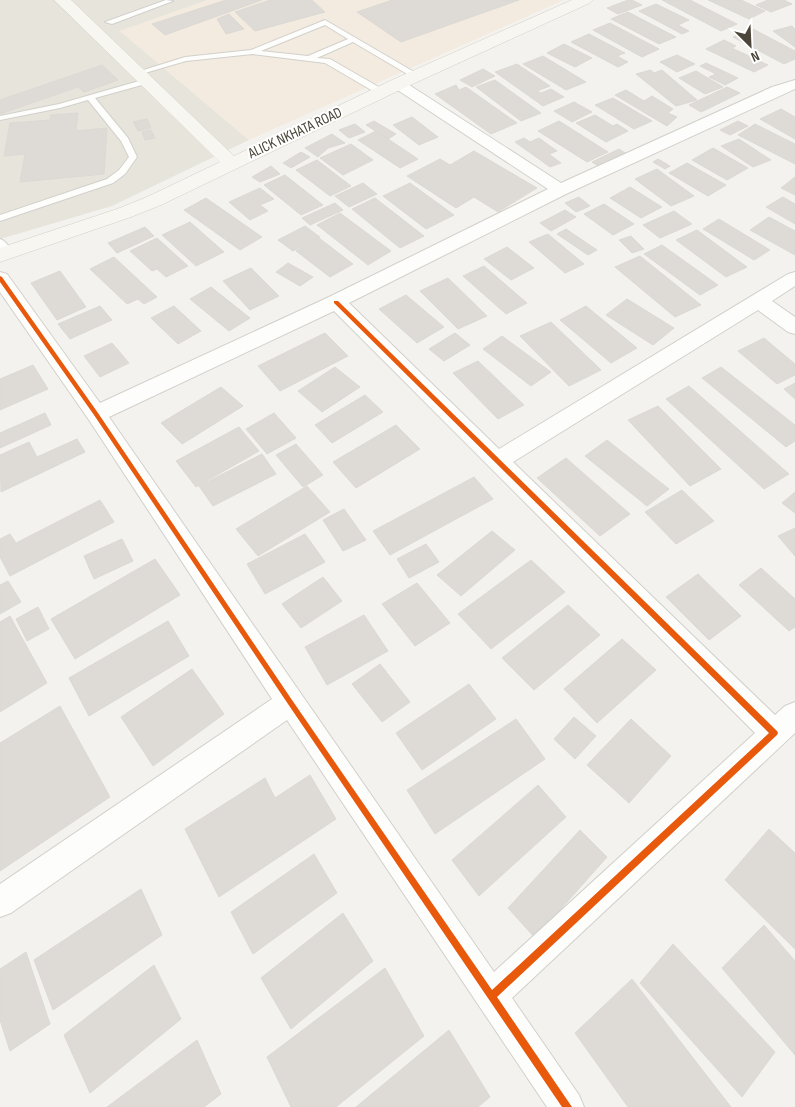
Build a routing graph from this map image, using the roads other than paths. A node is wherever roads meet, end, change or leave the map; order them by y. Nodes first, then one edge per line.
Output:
1 (62, 0) edge
2 (586, 0) edge
3 (170, 1) edge
4 (103, 17) joint
5 (123, 35) dead end
6 (354, 39) junction
7 (253, 52) junction
8 (143, 54) dead end
9 (306, 59) junction
10 (156, 67) junction
11 (417, 76) junction
12 (142, 77) junction
13 (170, 80) dead end
14 (795, 84) edge
15 (389, 88) junction
16 (90, 98) junction
17 (0, 118) edge
18 (236, 141) dead end
19 (250, 154) junction
20 (231, 163) junction
21 (560, 190) junction
22 (0, 218) edge
23 (3, 250) edge
24 (0, 278) edge
25 (795, 278) edge
26 (759, 301) junction
27 (336, 302) junction
28 (795, 327) edge
29 (96, 414) junction
30 (497, 461) junction
31 (290, 702) junction
32 (795, 715) edge
33 (774, 733) junction
34 (0, 902) edge
35 (492, 995) junction
36 (567, 1107) edge

1 - 12 main road
2 - 11 main road, ALICK NKHATA ROAD
3 - 4 lane
4 - 5 main road
6 - 7 lane
6 - 9 lane
6 - 11 lane
7 - 9 lane
7 - 10 lane
8 - 10 main road
9 - 15 lane
10 - 12 lane
10 - 13 main road
11 - 15 main road, ALICK NKHATA ROAD
12 - 16 lane
12 - 20 main road
14 - 21 street
15 - 19 main road, ALICK NKHATA ROAD
15 - 21 street
16 - 17 lane
16 - 22 lane
18 - 19 main road
19 - 20 main road, ALICK NKHATA ROAD
20 - 23 main road, ALICK NKHATA ROAD
21 - 27 street
24 - 29 street
25 - 26 street
26 - 28 street
26 - 30 street
27 - 29 street
27 - 30 street
29 - 31 street
30 - 33 street
31 - 34 street
31 - 35 street
32 - 33 street
33 - 35 street
35 - 36 street

